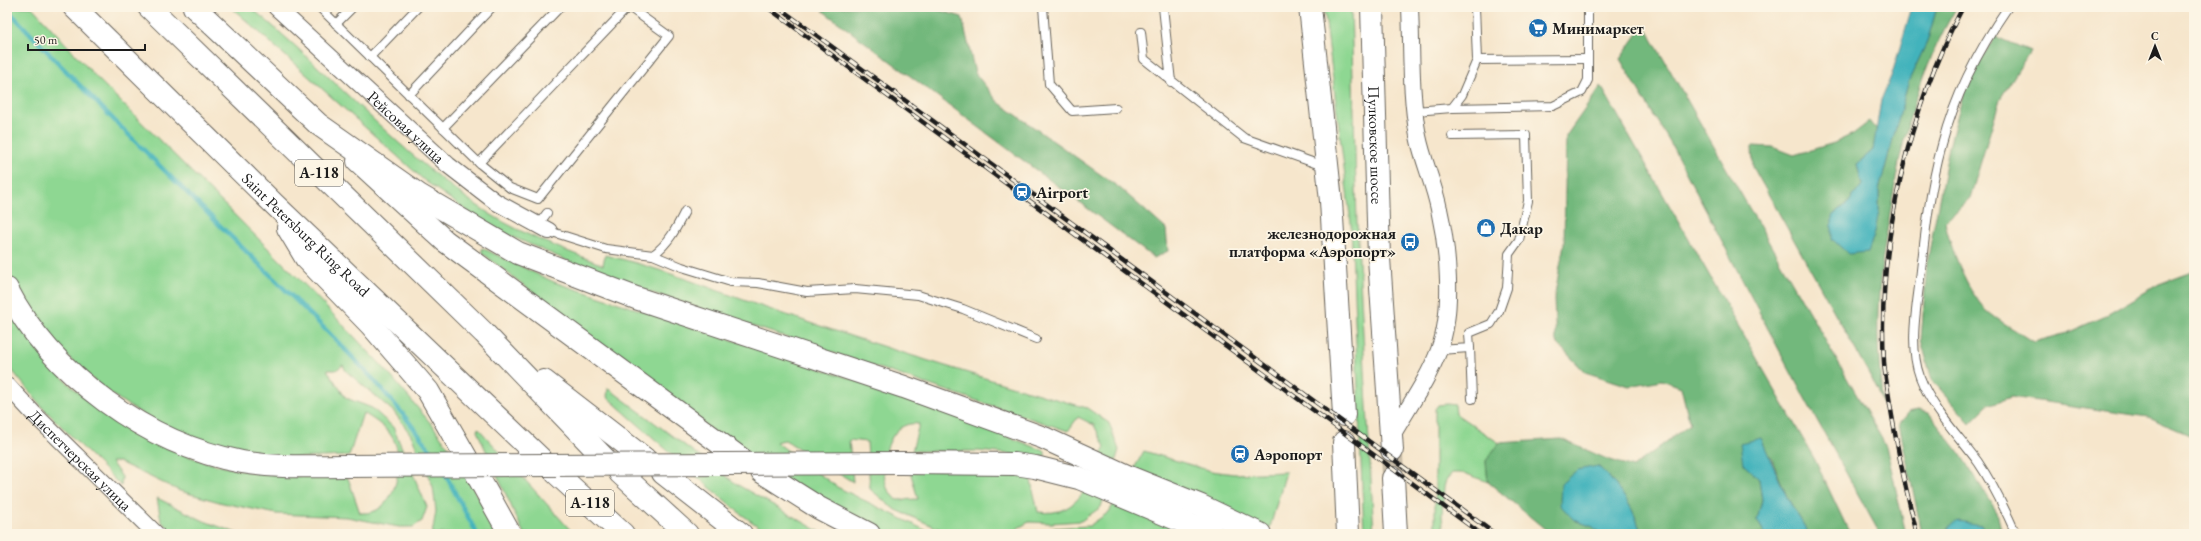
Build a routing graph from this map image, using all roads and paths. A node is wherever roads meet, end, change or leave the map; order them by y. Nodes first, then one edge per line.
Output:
1 (74, 7) edge
2 (149, 7) edge
3 (194, 7) edge
4 (276, 7) edge
5 (319, 7) edge
6 (353, 7) edge
7 (418, 7) edge
8 (492, 7) edge
9 (560, 7) edge
10 (628, 7) edge
11 (1043, 7) edge
12 (1163, 7) edge
13 (1310, 7) edge
14 (1372, 7) edge
15 (1410, 7) edge
16 (1475, 7) edge
17 (1588, 7) edge
18 (2008, 7) edge
19 (336, 24) junction
20 (1141, 32) dead end
21 (370, 57) junction
22 (1588, 59) junction
23 (1477, 60) junction
24 (1171, 82) junction
25 (409, 95) junction
26 (1116, 108) dead end
27 (1452, 108) junction
28 (1415, 111) junction
29 (318, 124) junction
30 (443, 128) junction
31 (1452, 136) dead end
32 (480, 163) junction
33 (1328, 168) junction
34 (274, 204) junction
35 (685, 211) dead end
36 (545, 223) joint
37 (653, 255) junction
38 (7, 289) edge
39 (484, 333) junction
40 (1036, 339) dead end
41 (1470, 348) junction
42 (1439, 350) junction
43 (7, 385) edge
44 (1472, 399) dead end
45 (1344, 415) dead end
46 (1344, 442) dead end
47 (1391, 443) joint
48 (740, 458) dead end
49 (645, 459) dead end
50 (762, 472) dead end
51 (663, 473) dead end
52 (1393, 478) tunnel mouth
53 (156, 534) edge
54 (510, 534) edge
55 (623, 534) edge
56 (687, 534) edge
57 (741, 534) edge
58 (869, 534) edge
59 (1212, 534) edge
60 (1260, 534) edge
61 (1348, 534) edge
62 (1396, 534) edge
63 (2016, 534) edge

1 - 34 main road, Saint Petersburg Ring Road / А-118
2 - 39 main road, А-118
3 - 29 main road
4 - 36 street, Рейсовая улица
5 - 19 lane
6 - 19 lane
7 - 21 lane
8 - 25 lane
9 - 30 lane
10 - 32 lane
10 - 32 lane
11 - 26 lane
12 - 24 lane
13 - 33 main road
14 - 47 main road, Пулковское шоссе
15 - 28 street
16 - 23 lane
17 - 22 lane
18 - 63 lane
19 - 21 lane
20 - 24 lane
21 - 25 lane
22 - 23 lane
22 - 27 lane
23 - 27 lane
24 - 33 lane
25 - 30 lane
27 - 28 lane
28 - 42 street
29 - 48 main road
29 - 60 main road
30 - 32 lane
31 - 41 lane
33 - 45 main road
34 - 54 main road
34 - 55 main road, Saint Petersburg Ring Road / А-118
35 - 37 lane
36 - 37 lane
37 - 40 lane
38 - 59 main road, bridge
39 - 49 main road
39 - 56 main road, А-118
41 - 42 lane
41 - 44 lane
42 - 47 street
43 - 53 street, Диспетчерская улица
46 - 61 main road
50 - 58 main road
51 - 57 main road
52 - 62 main road

